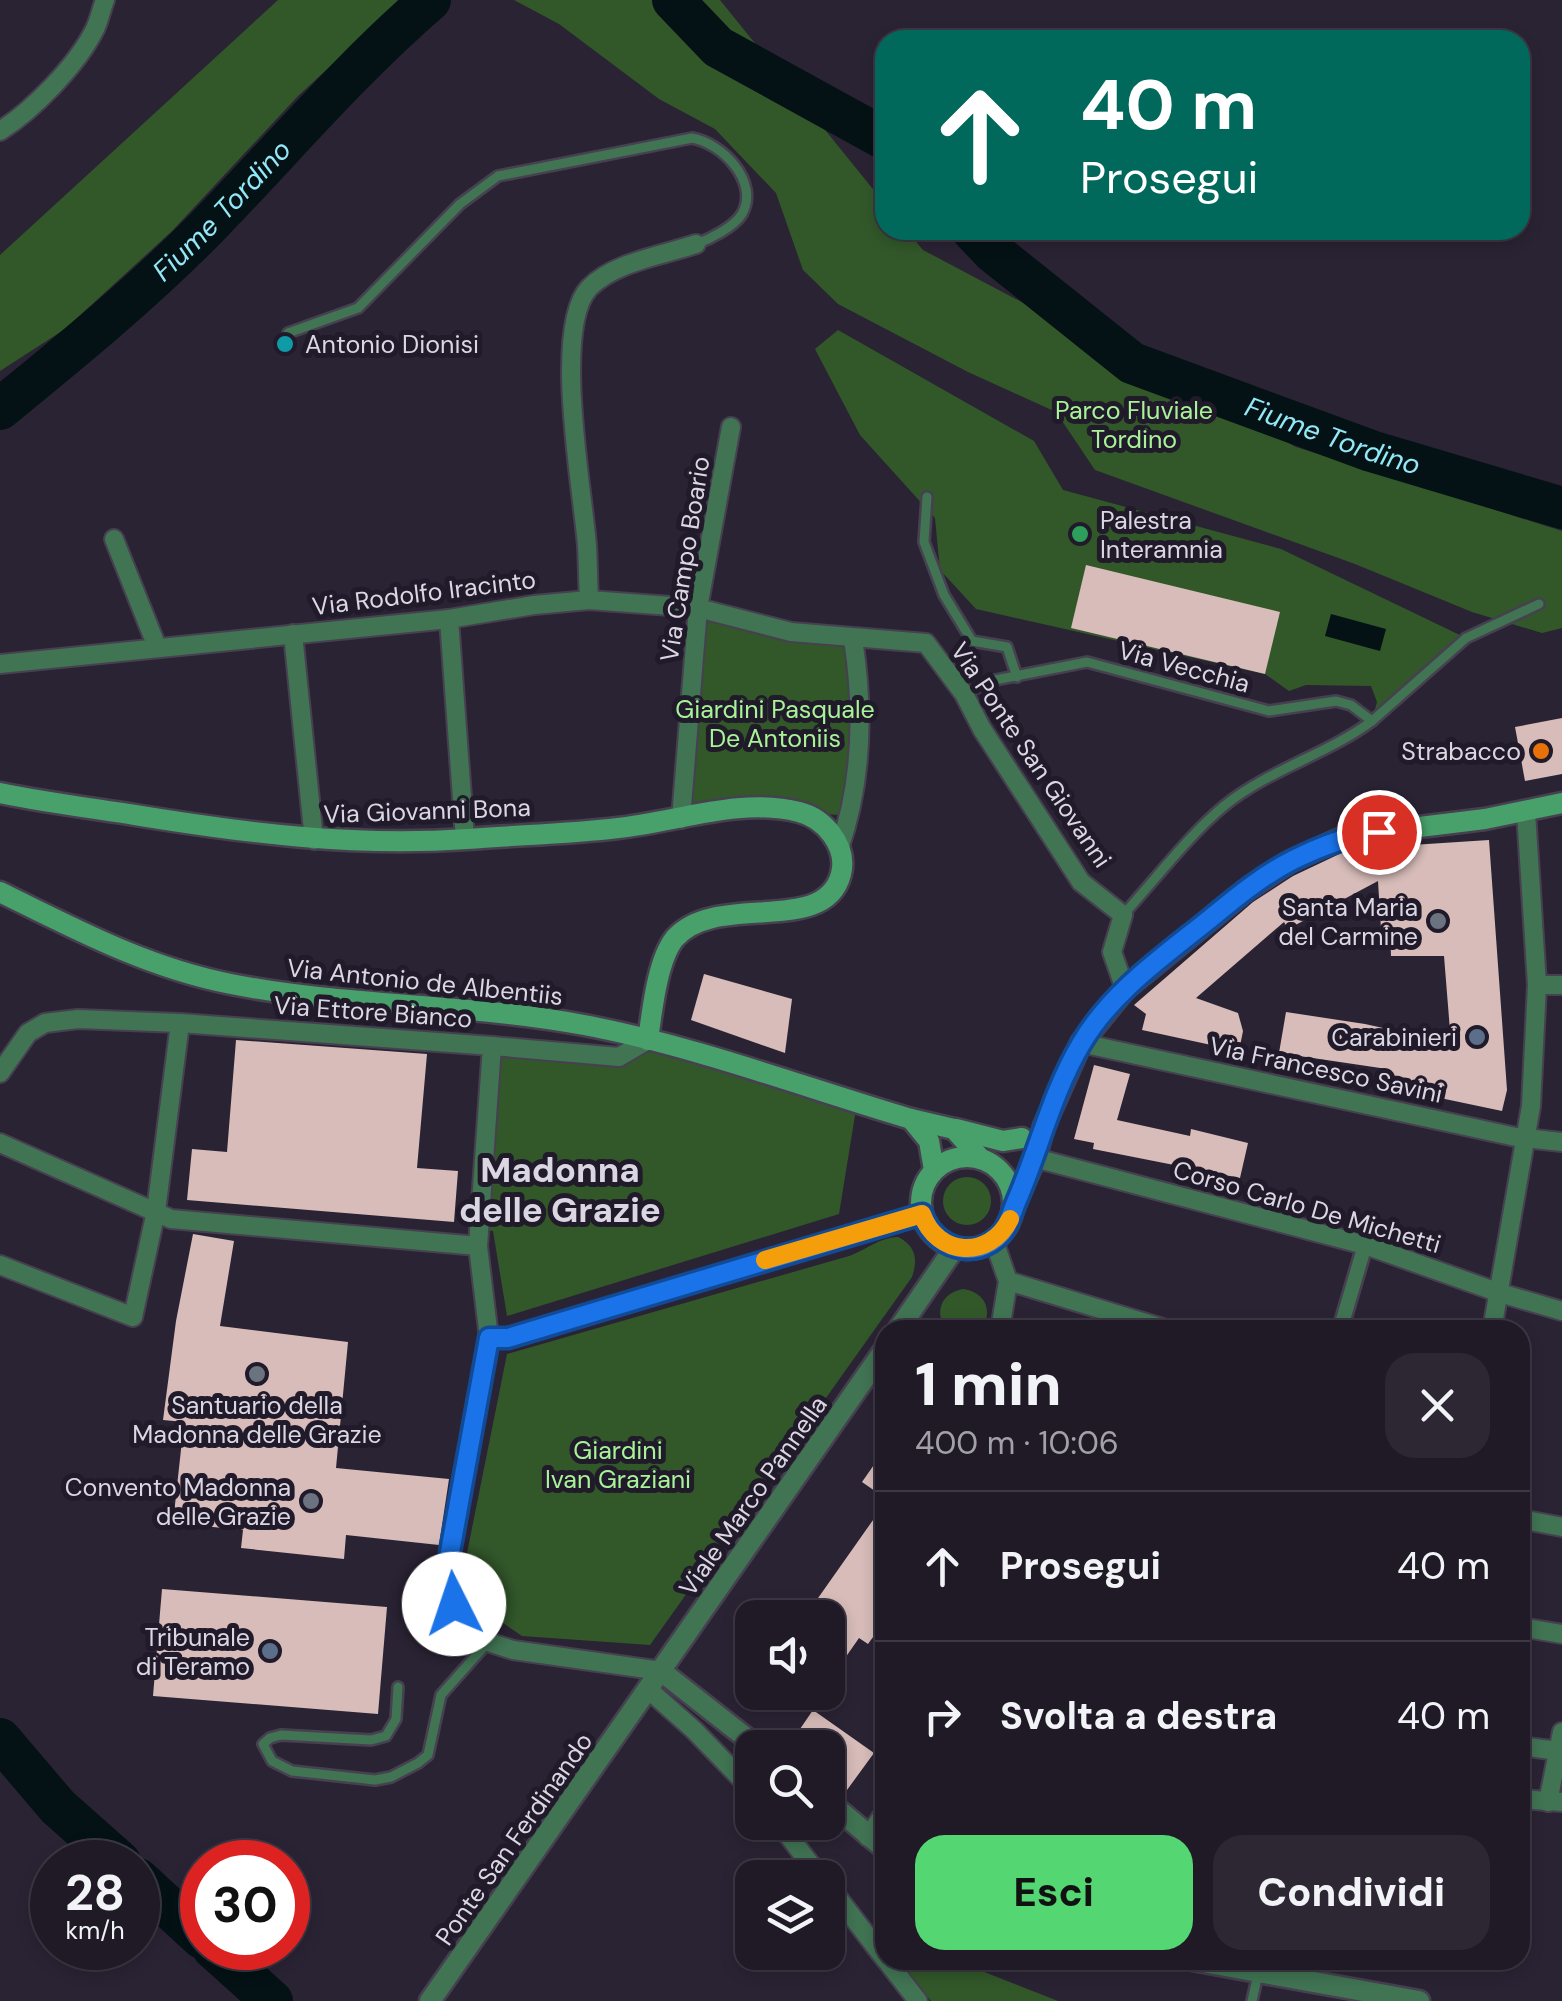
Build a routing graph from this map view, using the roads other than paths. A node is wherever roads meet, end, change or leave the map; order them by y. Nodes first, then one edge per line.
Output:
1 (105, 0) edge
2 (0, 131) edge
3 (696, 244) joint
4 (288, 333) dead end
5 (730, 427) dead end
6 (927, 497) dead end
7 (114, 539) dead end
8 (589, 600) junction
9 (1540, 604) dead end
10 (698, 608) junction
11 (448, 618) junction
12 (294, 634) junction
13 (854, 638) junction
14 (157, 647) junction
15 (0, 664) edge
16 (1016, 677) junction
17 (964, 694) junction
18 (1372, 721) junction
19 (0, 793) edge
20 (1562, 804) edge
21 (1526, 812) junction
22 (681, 818) junction
23 (465, 839) junction
24 (314, 840) junction
25 (839, 849) junction
26 (0, 892) edge
27 (1123, 915) junction
28 (1537, 985) junction
29 (1562, 985) edge
30 (1125, 989) junction
31 (180, 1023) junction
32 (648, 1040) junction
33 (1081, 1043) junction
34 (492, 1046) junction
35 (0, 1073) edge
36 (911, 1119) junction
37 (1044, 1126) junction
38 (954, 1128) junction
39 (1022, 1138) junction
40 (1524, 1138) junction
41 (1562, 1142) edge
42 (0, 1144) edge
43 (1035, 1158) junction
44 (988, 1162) junction
45 (934, 1170) junction
46 (1013, 1209) junction
47 (156, 1211) junction
48 (922, 1214) junction
49 (994, 1240) junction
50 (1364, 1245) junction
51 (478, 1246) junction
52 (955, 1248) junction
53 (0, 1265) edge
54 (1008, 1281) junction
55 (1500, 1293) junction
56 (1562, 1311) edge
57 (905, 1320) edge
58 (1002, 1320) edge
59 (1136, 1320) edge
60 (1343, 1320) edge
61 (1494, 1320) edge
62 (489, 1338) junction
63 (875, 1363) edge
64 (1530, 1521) edge
65 (1562, 1527) edge
66 (1530, 1629) edge
67 (1562, 1634) edge
68 (488, 1642) junction
69 (661, 1671) junction
70 (398, 1687) dead end
71 (644, 1698) junction
72 (736, 1730) edge
73 (1562, 1732) edge
74 (1530, 1748) edge
75 (1558, 1752) junction
76 (735, 1772) edge
77 (1530, 1800) edge
78 (1555, 1802) edge
79 (845, 1816) edge
80 (792, 1840) edge
81 (875, 1841) edge
82 (807, 1860) edge
83 (845, 1908) edge
84 (875, 1947) edge
85 (893, 1970) edge
86 (1250, 1970) edge
87 (1259, 1972) junction
88 (430, 2001) edge
89 (918, 2001) edge
90 (1252, 2001) edge
91 (1419, 2001) edge

1 - 2 street
3 - 4 lane
3 - 8 street
5 - 10 street, Via Campo Boario
6 - 16 lane
7 - 14 street
8 - 10 street, Via Rodolfo Iracinto
8 - 11 street, Via Rodolfo Iracinto
9 - 18 lane
10 - 13 street, Via Ponte San Giovanni
10 - 22 street, Via Campo Boario
11 - 12 street, Via Rodolfo Iracinto
11 - 23 street
12 - 14 street, Via Rodolfo Iracinto
12 - 24 street
13 - 17 street, Via Ponte San Giovanni
13 - 25 street
14 - 15 street, Via Rodolfo Iracinto
16 - 17 lane, Via Vecchia
16 - 18 lane, Via Vecchia
17 - 27 street, Via Ponte San Giovanni
18 - 27 lane
19 - 24 main road, Via Giovanni Bona
20 - 21 main road
21 - 28 street
21 - 30 main road
22 - 23 main road, Via Giovanni Bona
22 - 25 main road, Via Giovanni Bona
23 - 24 main road, Via Giovanni Bona
25 - 32 main road
26 - 32 main road, Via Antonio de Albentiis
27 - 30 street
28 - 29 street
28 - 40 street
30 - 33 main road
31 - 34 street, Via Ettore Bianco
31 - 35 street, Via Ettore Bianco
31 - 47 street
32 - 34 street
32 - 36 main road, Via Antonio de Albentiis
33 - 37 main road
33 - 40 street, Via Francesco Savini
34 - 51 street, Via Ettore Bianco
36 - 38 main road, Via Antonio de Albentiis
36 - 45 main road
37 - 39 main road
37 - 43 main road
38 - 39 main road, Via Antonio de Albentiis
38 - 44 main road
39 - 44 main road
40 - 41 street, Via Francesco Savini
40 - 55 street
42 - 47 street
43 - 46 main road
43 - 50 street, Corso Carlo De Michetti
44 - 45 main road
44 - 46 main road
45 - 48 main road
46 - 49 main road
47 - 51 street
47 - 53 street
48 - 52 main road
48 - 62 street
49 - 52 main road
49 - 54 street
50 - 55 street, Corso Carlo De Michetti
50 - 60 street
51 - 62 street, Via Ettore Bianco
52 - 57 street
54 - 58 street
54 - 59 street
55 - 56 street, Corso Carlo De Michetti
55 - 61 street
62 - 68 street, Via Ettore Bianco
63 - 69 street, Viale Marco Pannella
64 - 65 street
66 - 67 street
68 - 69 street
68 - 70 lane
69 - 71 street, Viale Marco Pannella
69 - 72 street
71 - 76 street
71 - 88 street, Ponte San Ferdinando
73 - 75 street
74 - 75 street
75 - 78 street
77 - 78 street
79 - 81 street
80 - 82 street
83 - 84 street
85 - 89 street
86 - 87 street
87 - 90 lane
87 - 91 street

